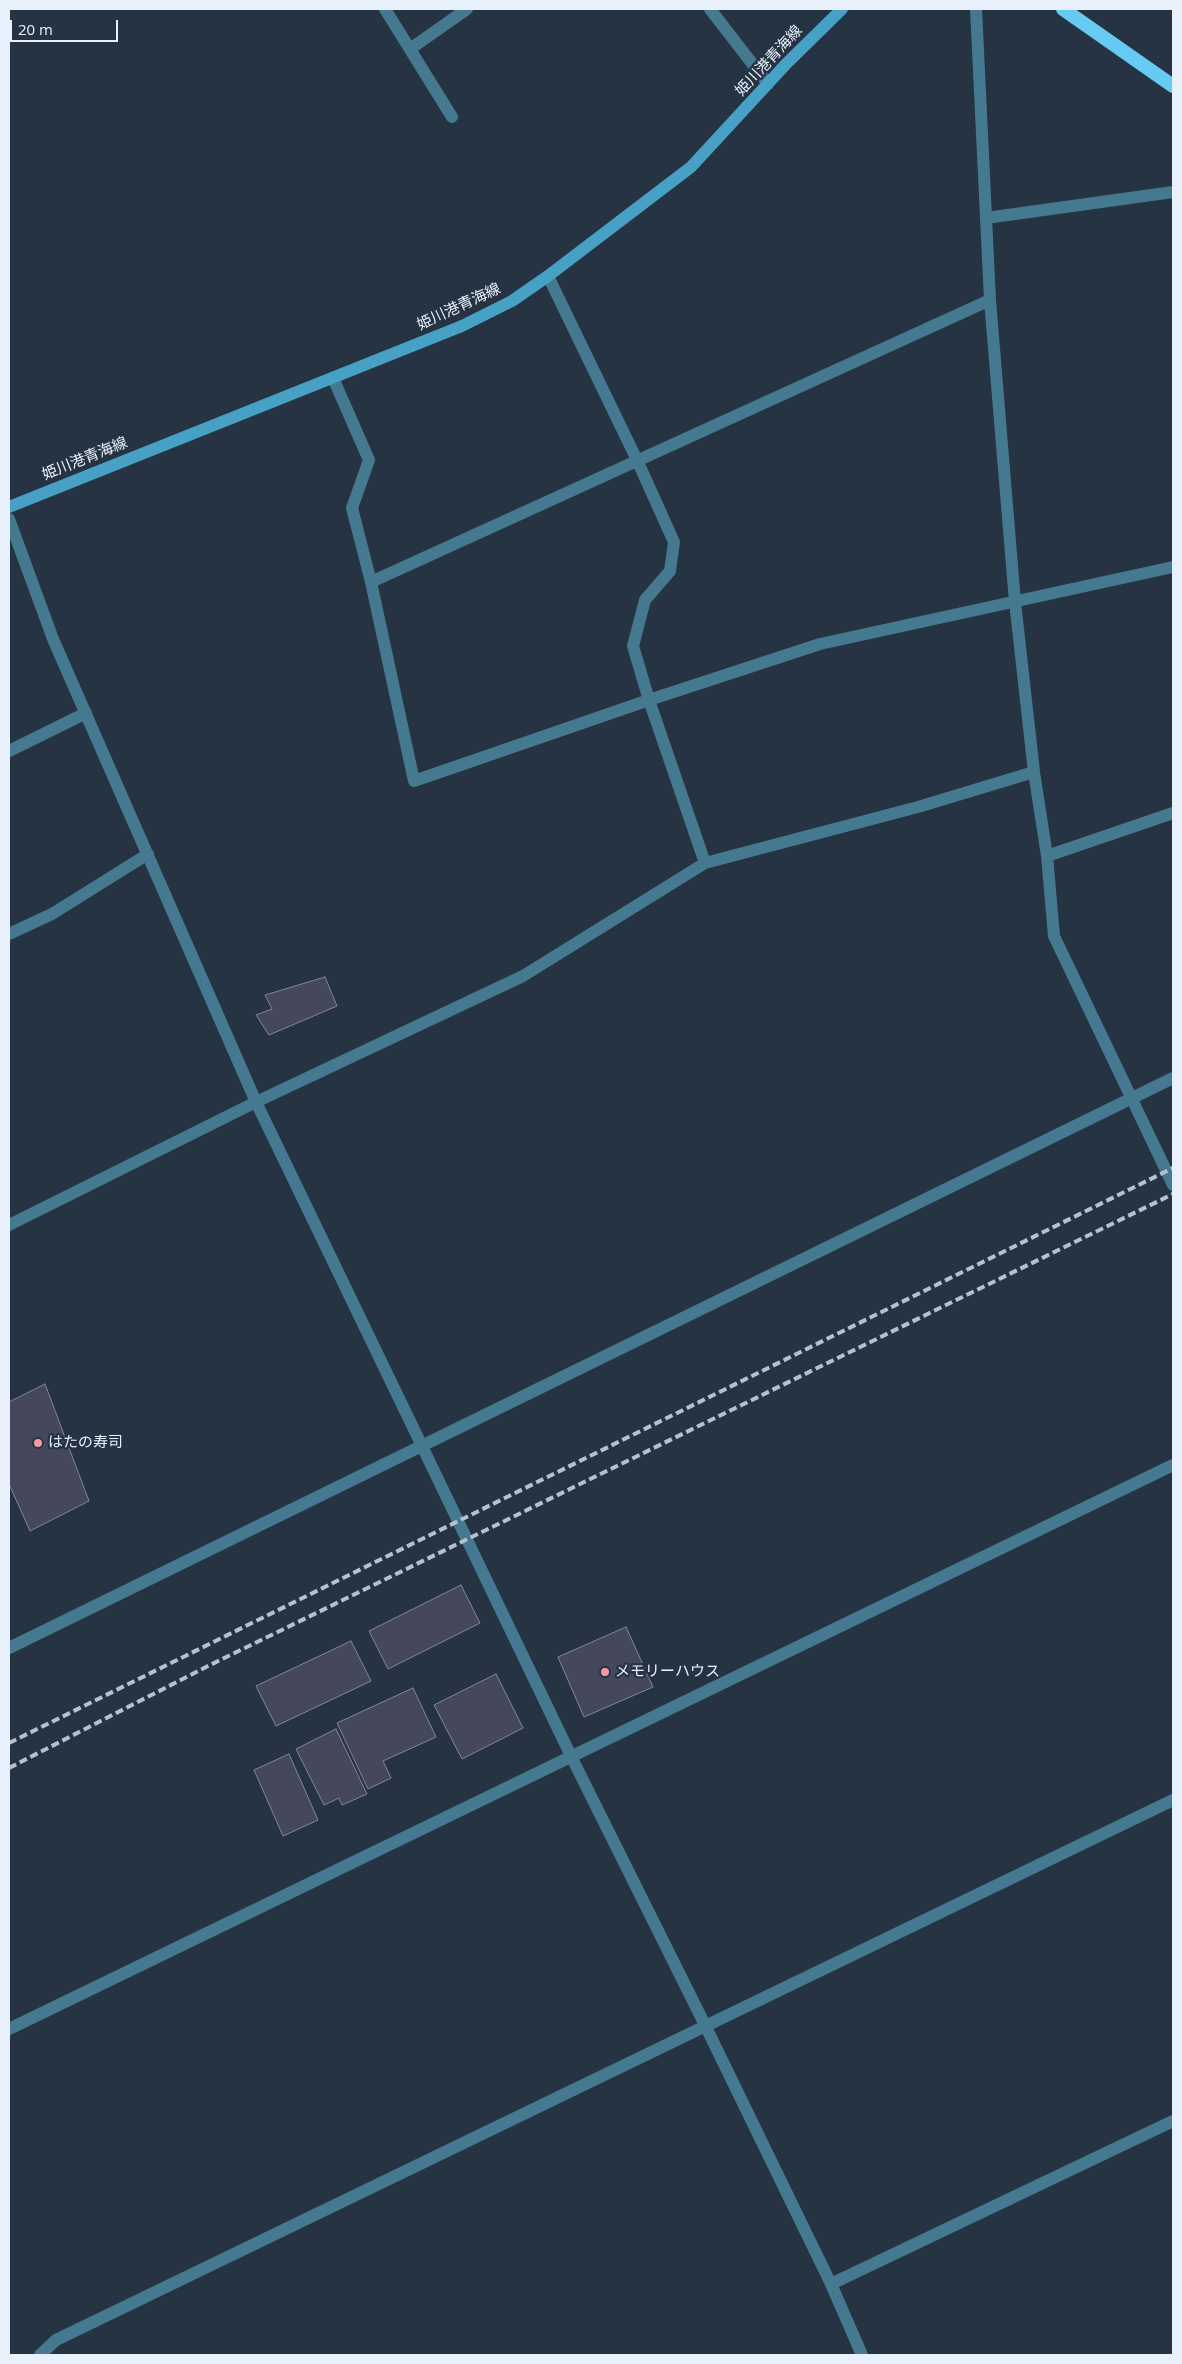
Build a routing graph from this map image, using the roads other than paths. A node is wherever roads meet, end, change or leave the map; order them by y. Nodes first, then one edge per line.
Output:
1 (385, 9) edge
2 (467, 9) edge
3 (710, 9) edge
4 (842, 9) edge
5 (976, 9) edge
6 (1063, 9) edge
7 (410, 49) junction
8 (768, 84) junction
9 (1173, 86) edge
10 (452, 116) dead end
11 (1173, 192) edge
12 (986, 218) junction
13 (548, 276) junction
14 (990, 300) junction
15 (333, 378) junction
16 (637, 460) junction
17 (9, 507) edge
18 (9, 519) edge
19 (1173, 567) edge
20 (371, 582) junction
21 (1015, 602) junction
22 (649, 700) junction
23 (86, 713) junction
24 (9, 751) edge
25 (1034, 772) junction
26 (1173, 813) edge
27 (148, 854) junction
28 (1047, 856) junction
29 (706, 863) junction
30 (9, 934) edge
31 (1173, 1078) edge
32 (1130, 1098) junction
33 (256, 1102) junction
34 (1173, 1185) edge
35 (9, 1225) edge
36 (422, 1446) junction
37 (1173, 1465) edge
38 (9, 1648) edge
39 (571, 1756) junction
40 (1173, 1800) edge
41 (706, 2025) junction
42 (9, 2029) edge
43 (1173, 2121) edge
44 (831, 2284) junction
45 (40, 2355) edge
46 (862, 2355) edge

1 - 7 street
2 - 7 street
3 - 8 street
4 - 8 main road, 姫川港青海線
5 - 12 street
6 - 9 highway
7 - 10 street
8 - 13 main road, 姫川港青海線
11 - 12 street
12 - 14 street
13 - 15 main road, 姫川港青海線
13 - 16 street
14 - 16 street
14 - 21 street
15 - 17 main road, 姫川港青海線
15 - 20 street
16 - 20 street
16 - 22 street
18 - 23 street
19 - 21 street
20 - 22 street
21 - 22 street
21 - 25 street
22 - 29 street
23 - 24 street
23 - 27 street
25 - 28 street
25 - 29 street
26 - 28 street
27 - 30 street
27 - 33 street
28 - 32 street
29 - 33 street
31 - 32 street
32 - 34 street
32 - 36 street
33 - 35 street
33 - 36 street
36 - 38 street
36 - 39 street
37 - 39 street
39 - 41 street
39 - 42 street
40 - 41 street
41 - 44 street
41 - 45 street
43 - 44 street
44 - 46 street

